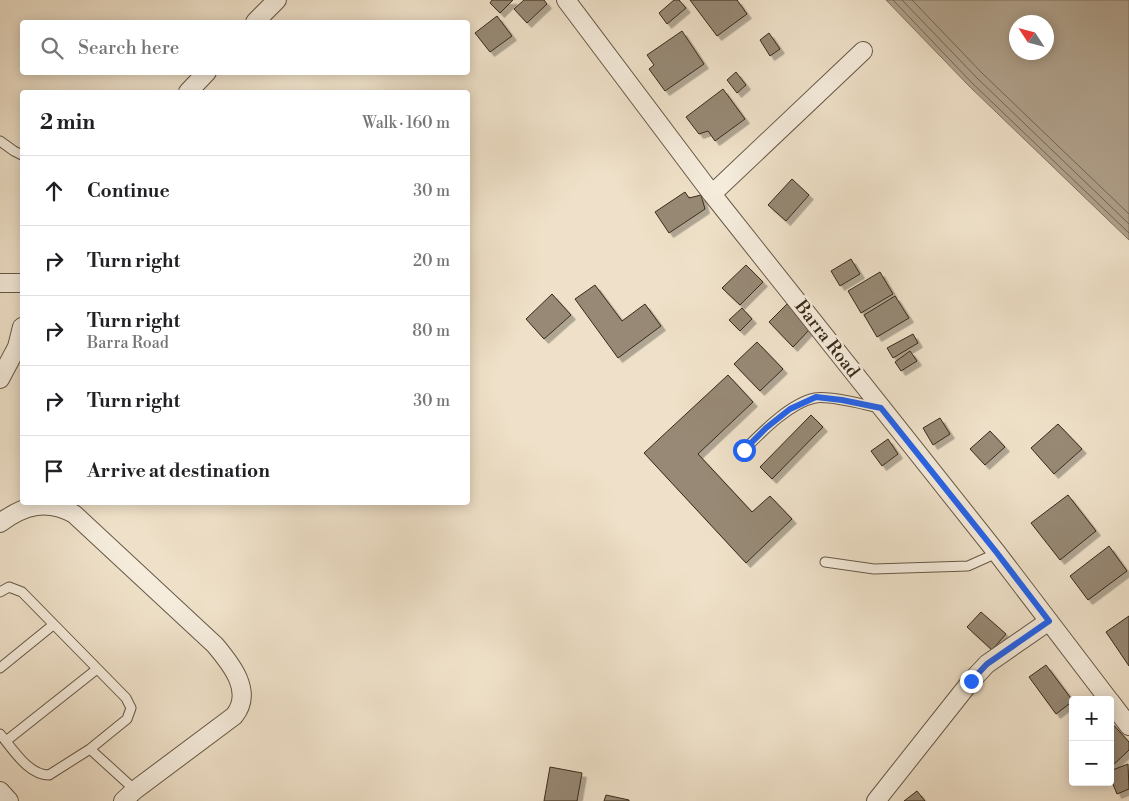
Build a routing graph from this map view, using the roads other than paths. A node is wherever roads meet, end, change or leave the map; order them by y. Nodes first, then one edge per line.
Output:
1 (277, 0) edge
2 (566, 0) edge
3 (257, 20) edge
4 (863, 51) dead end
5 (204, 75) edge
6 (190, 90) edge
7 (0, 141) edge
8 (20, 154) edge
9 (712, 194) junction
10 (20, 282) edge
11 (0, 283) edge
12 (20, 335) edge
13 (0, 379) edge
14 (881, 408) junction
15 (744, 450) dead end
16 (28, 505) edge
17 (48, 505) edge
18 (0, 523) edge
19 (997, 553) junction
20 (825, 562) dead end
21 (0, 592) edge
22 (1049, 621) junction
23 (53, 624) junction
24 (0, 668) edge
25 (97, 669) junction
26 (1107, 696) edge
27 (1114, 705) edge
28 (1129, 726) edge
29 (3, 737) edge
30 (90, 749) junction
31 (0, 791) edge
32 (129, 795) edge
33 (9, 801) edge
34 (876, 801) edge

1 - 3 street
2 - 9 street, Barra Road
4 - 9 street
5 - 6 street
7 - 8 lane
9 - 14 street, Barra Road
10 - 11 street
12 - 13 street
14 - 15 lane
14 - 19 street, Barra Road
16 - 18 street
17 - 32 street
19 - 20 lane
19 - 22 street, Barra Road
21 - 23 lane
22 - 26 street, Barra Road
22 - 34 street
23 - 24 lane
23 - 25 lane
25 - 29 lane
25 - 30 lane
27 - 28 street, Barra Road
29 - 30 lane
30 - 32 lane
31 - 33 street

